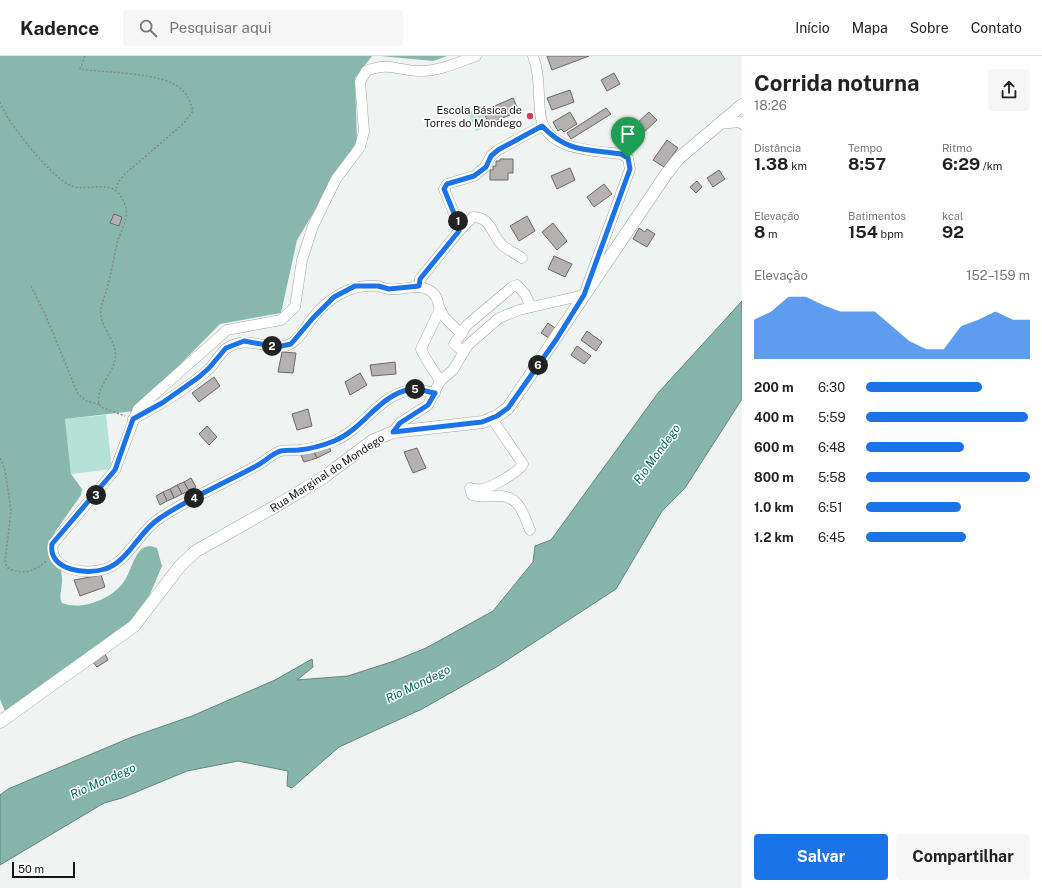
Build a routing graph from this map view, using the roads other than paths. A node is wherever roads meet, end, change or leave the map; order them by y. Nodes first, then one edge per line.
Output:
1 (476, 56) edge
2 (533, 56) edge
3 (742, 105) edge
4 (718, 124) junction
5 (742, 124) edge
6 (542, 126) junction
7 (459, 231) junction
8 (522, 258) dead end
9 (419, 286) junction
10 (584, 295) junction
11 (531, 307) junction
12 (440, 309) junction
13 (462, 334) junction
14 (464, 352) junction
15 (440, 381) junction
16 (435, 393) junction
17 (492, 418) junction
18 (133, 419) junction
19 (393, 432) junction
20 (530, 530) dead end
21 (0, 722) edge

1 - 18 street
2 - 6 street
3 - 4 main road, Rua Marginal do Mondego
4 - 5 street
4 - 10 main road, Rua Marginal do Mondego
6 - 7 street
6 - 10 street
7 - 8 street
7 - 9 street
9 - 12 street
9 - 18 street
10 - 11 street
10 - 17 main road, Rua Marginal do Mondego
11 - 13 street
11 - 14 street
12 - 13 street
12 - 15 street
13 - 14 street
14 - 15 street
15 - 16 street
16 - 18 street
16 - 19 street
17 - 19 main road, Rua Marginal do Mondego
17 - 20 street
19 - 21 main road, Rua Marginal do Mondego

